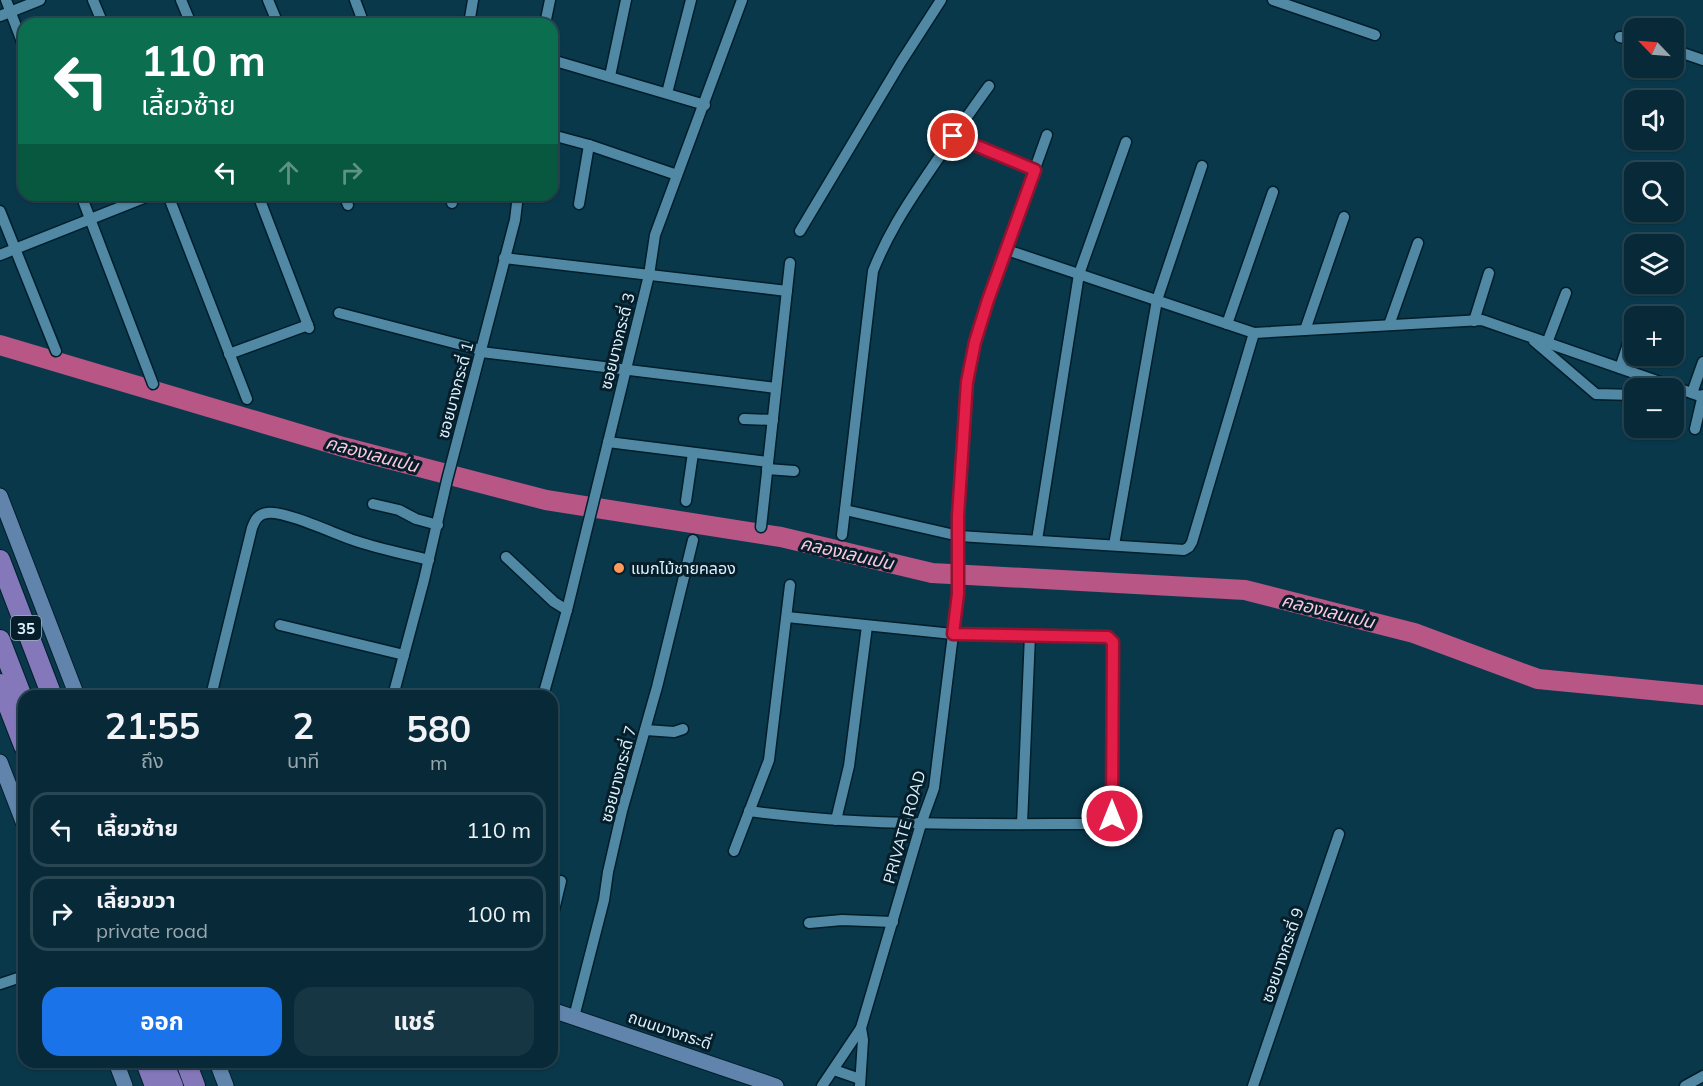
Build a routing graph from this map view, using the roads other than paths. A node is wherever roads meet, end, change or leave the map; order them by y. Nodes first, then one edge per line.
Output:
1 (6, 0) edge
2 (40, 0) edge
3 (93, 0) edge
4 (181, 0) edge
5 (268, 0) edge
6 (355, 0) edge
7 (473, 0) edge
8 (550, 0) edge
9 (626, 0) edge
10 (691, 0) edge
11 (742, 0) edge
12 (940, 0) edge
13 (1273, 0) edge
14 (5, 14) edge
15 (100, 18) edge
16 (188, 18) edge
17 (276, 18) edge
18 (362, 18) edge
19 (470, 18) edge
20 (546, 18) edge
21 (1375, 35) dead end
22 (18, 37) edge
23 (1620, 37) dead end
24 (1624, 38) edge
25 (1684, 53) edge
26 (1703, 60) edge
27 (558, 62) edge
28 (610, 76) junction
29 (989, 86) dead end
30 (667, 93) junction
31 (705, 105) junction
32 (1047, 135) dead end
33 (953, 136) junction
34 (558, 137) edge
35 (1126, 142) dead end
36 (589, 145) junction
37 (1202, 166) dead end
38 (1035, 170) junction
39 (677, 175) junction
40 (1273, 192) dead end
41 (83, 201) edge
42 (136, 201) edge
43 (170, 201) edge
44 (260, 201) edge
45 (517, 201) edge
46 (579, 204) dead end
47 (0, 211) edge
48 (1344, 217) dead end
49 (90, 219) junction
50 (800, 231) dead end
51 (1418, 243) dead end
52 (15, 249) junction
53 (1007, 250) junction
54 (0, 255) edge
55 (504, 258) junction
56 (790, 263) dead end
57 (1489, 273) dead end
58 (1079, 274) junction
59 (649, 275) junction
60 (787, 291) junction
61 (1566, 293) dead end
62 (1157, 300) junction
63 (339, 313) dead end
64 (1474, 321) junction
65 (1227, 324) junction
66 (1389, 325) junction
67 (1305, 330) junction
68 (1254, 333) junction
69 (1529, 336) junction
70 (1547, 343) junction
71 (56, 351) dead end
72 (481, 351) junction
73 (230, 354) junction
74 (1624, 356) edge
75 (1703, 362) edge
76 (1620, 368) junction
77 (625, 371) junction
78 (153, 384) dead end
79 (776, 388) junction
80 (1624, 395) edge
81 (1699, 395) edge
82 (1684, 396) edge
83 (247, 399) dead end
84 (744, 419) dead end
85 (773, 420) junction
86 (1695, 429) dead end
87 (608, 442) junction
88 (693, 453) junction
89 (768, 466) junction
90 (794, 471) dead end
91 (0, 496) edge
92 (686, 501) dead end
93 (373, 504) dead end
94 (845, 510) junction
95 (438, 525) junction
96 (761, 527) dead end
97 (842, 535) dead end
98 (959, 536) junction
99 (693, 540) dead end
100 (1037, 540) junction
101 (1114, 544) junction
102 (506, 557) dead end
103 (0, 560) edge
104 (429, 560) junction
105 (0, 584) edge
106 (790, 585) dead end
107 (567, 610) junction
108 (787, 617) junction
109 (280, 625) dead end
110 (867, 626) junction
111 (953, 634) junction
112 (1030, 635) junction
113 (0, 640) edge
114 (404, 655) junction
115 (0, 684) edge
116 (19, 690) edge
117 (42, 690) edge
118 (50, 690) edge
119 (75, 690) edge
120 (212, 690) edge
121 (395, 690) edge
122 (545, 690) edge
123 (683, 729) dead end
124 (18, 730) edge
125 (646, 730) junction
126 (0, 762) edge
127 (5, 788) edge
128 (749, 811) junction
129 (18, 813) edge
130 (836, 820) junction
131 (921, 824) junction
132 (1022, 824) junction
133 (1339, 834) dead end
134 (734, 851) dead end
135 (561, 881) dead end
136 (558, 893) edge
137 (893, 922) junction
138 (809, 923) dead end
139 (18, 978) edge
140 (0, 984) edge
141 (558, 1012) edge
142 (574, 1017) junction
143 (861, 1028) junction
144 (118, 1068) edge
145 (148, 1068) edge
146 (165, 1068) edge
147 (188, 1068) edge
148 (194, 1068) edge
149 (219, 1068) edge
150 (834, 1070) junction
151 (1703, 1076) edge
152 (860, 1083) edge
153 (125, 1086) edge
154 (155, 1086) edge
155 (172, 1086) edge
156 (195, 1086) edge
157 (201, 1086) edge
158 (226, 1086) edge
159 (776, 1086) edge
160 (822, 1086) edge
161 (1253, 1086) edge
162 (1685, 1086) edge

1 - 14 street
2 - 14 street
3 - 15 street
4 - 16 street
5 - 17 street
6 - 18 street
7 - 19 street
8 - 20 street
9 - 28 street
10 - 30 street
11 - 31 street, ซอยบางกระดี่ 3
12 - 50 street
13 - 21 street
14 - 22 street
23 - 24 street
25 - 26 street
27 - 28 street
28 - 30 street
29 - 33 street
30 - 31 street
31 - 39 street, ซอยบางกระดี่ 3
32 - 38 street
33 - 38 street
33 - 94 street
34 - 36 street
35 - 58 street
36 - 39 street
36 - 46 street
37 - 62 street
38 - 53 street
39 - 59 street, ซอยบางกระดี่ 3
40 - 65 street
41 - 49 street
42 - 49 street
43 - 73 street
44 - 73 street
45 - 55 street, ซอยบางกระดี่ 1
47 - 52 street
48 - 67 street
49 - 52 street
49 - 78 street
51 - 66 street
52 - 54 street
52 - 71 street
53 - 58 street
53 - 98 street
55 - 59 street
55 - 72 street, ซอยบางกระดี่ 1
56 - 60 street
57 - 64 street
58 - 62 street
58 - 100 street
59 - 60 street
59 - 77 street, ซอยบางกระดี่ 3
60 - 79 street
61 - 70 street
62 - 65 street
62 - 101 street
63 - 72 street
64 - 66 street
64 - 69 street
65 - 68 street
66 - 67 street
67 - 68 street
68 - 101 street
69 - 70 street
69 - 80 street
70 - 76 street
72 - 77 street
72 - 95 street, ซอยบางกระดี่ 1
73 - 83 street
74 - 76 street
75 - 81 street
76 - 81 street
77 - 79 street
77 - 87 street, ซอยบางกระดี่ 3
79 - 85 street
81 - 82 street
81 - 86 street
84 - 85 street
85 - 89 street
87 - 88 street
87 - 107 street, ซอยบางกระดี่ 3
88 - 89 street
88 - 92 street
89 - 90 street
89 - 96 street
91 - 119 main road, 35
93 - 95 street
94 - 97 street
94 - 98 street
95 - 104 street, ซอยบางกระดี่ 1
98 - 100 street
98 - 111 street, PRIVATE ROAD
99 - 125 street, ซอยบางกระดี่ 7
100 - 101 street
102 - 107 street
103 - 118 highway, 35
104 - 114 street, ซอยบางกระดี่ 1
104 - 120 street
105 - 117 highway
106 - 108 street
107 - 122 street, ซอยบางกระดี่ 3
108 - 110 street
108 - 128 street
109 - 114 street
110 - 111 street
110 - 130 street
111 - 112 street
111 - 131 street, PRIVATE ROAD
112 - 132 street
112 - 132 street
113 - 116 highway
114 - 121 street, ซอยบางกระดี่ 1
115 - 124 highway
123 - 125 street
125 - 142 street, ซอยบางกระดี่ 7
126 - 127 main road
127 - 129 main road
128 - 130 street
128 - 134 street
130 - 131 street
131 - 132 street
131 - 137 street, PRIVATE ROAD
133 - 161 street, ซอยบางกระดี่ 9
135 - 136 street
137 - 138 street
137 - 143 street, PRIVATE ROAD
139 - 140 street
141 - 142 main road, ถนนบางกระดี่
142 - 159 main road, ถนนบางกระดี่
143 - 150 street
143 - 152 street
144 - 153 main road
145 - 154 highway
146 - 155 highway
147 - 156 highway
148 - 157 highway
149 - 158 main road
150 - 152 street
150 - 160 street
151 - 162 street

